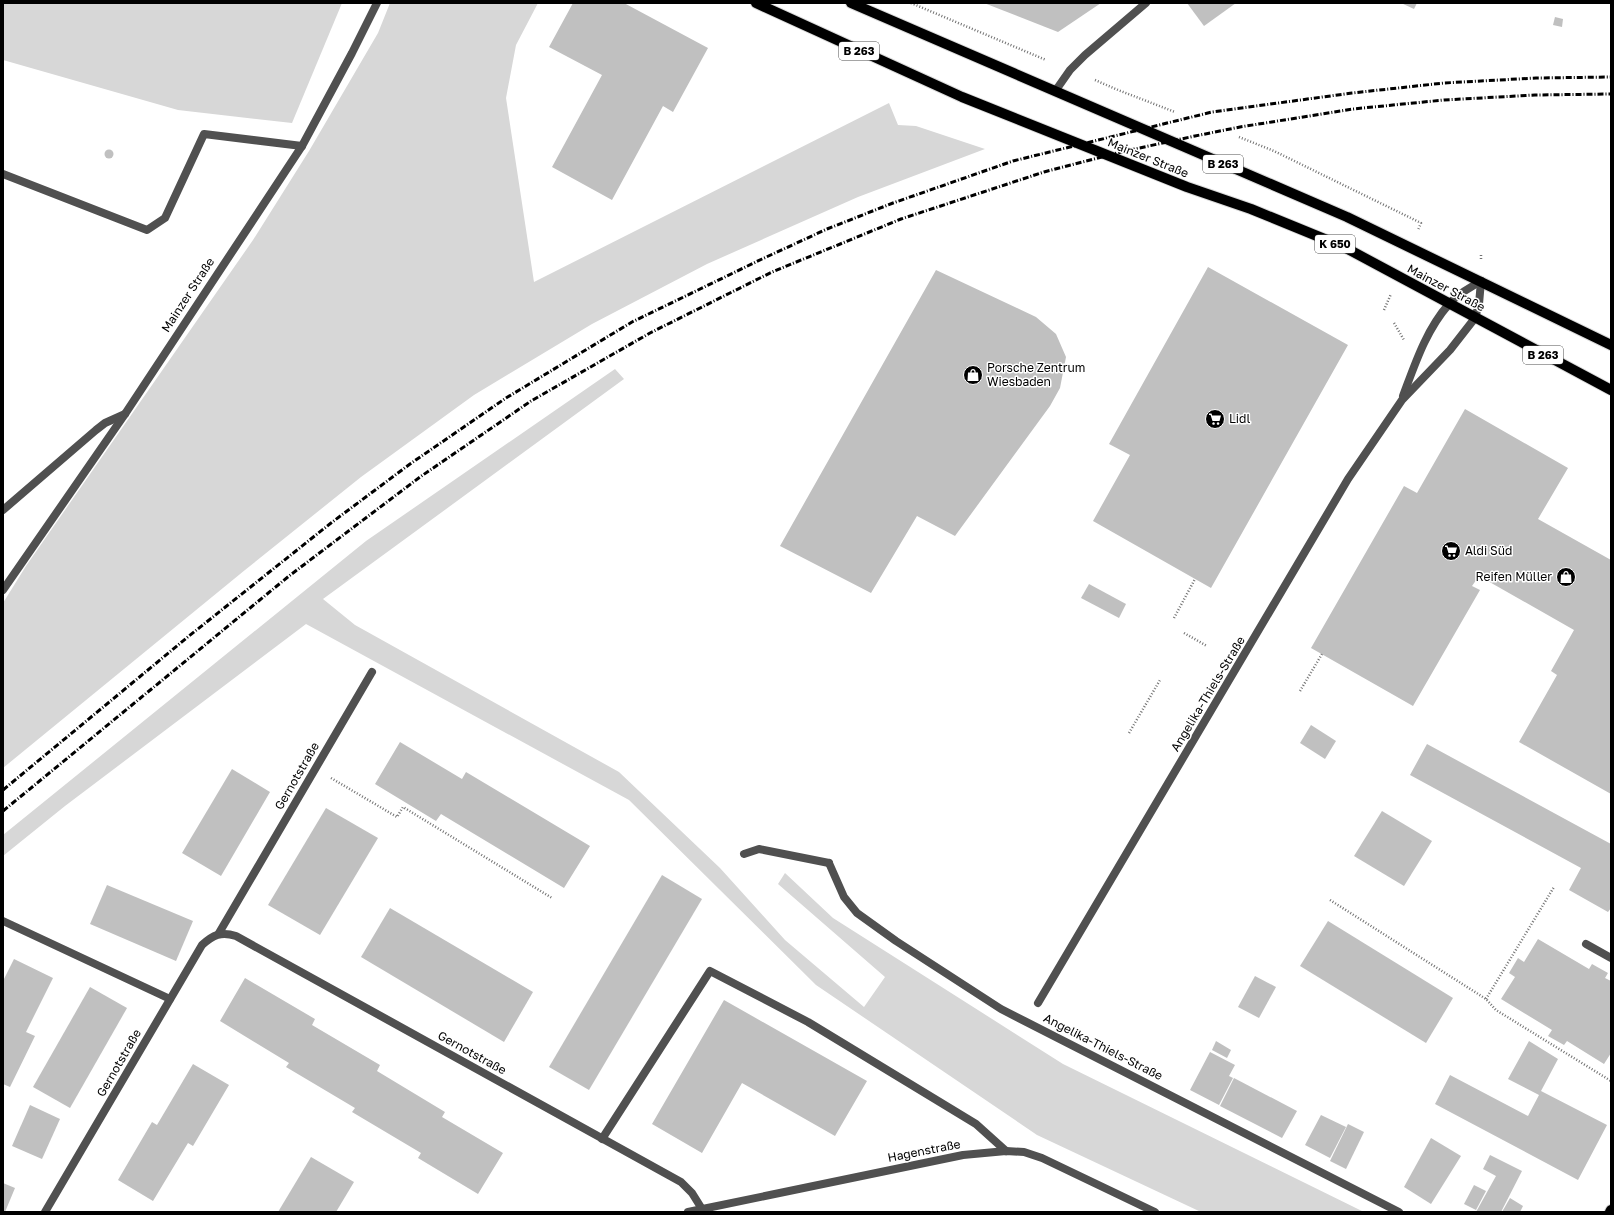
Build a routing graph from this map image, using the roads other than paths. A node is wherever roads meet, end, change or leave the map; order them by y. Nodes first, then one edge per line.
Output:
1 (377, 3) edge
2 (756, 3) edge
3 (851, 3) edge
4 (1146, 3) edge
5 (1056, 90) junction
6 (962, 97) joint
7 (302, 146) junction
8 (3, 174) edge
9 (1347, 217) joint
10 (1481, 281) junction
11 (1449, 304) junction
12 (1475, 318) junction
13 (1611, 345) edge
14 (1611, 390) edge
15 (1402, 400) junction
16 (125, 414) junction
17 (3, 510) edge
18 (3, 590) edge
19 (372, 672) dead end
20 (744, 854) dead end
21 (3, 921) edge
22 (219, 933) junction
23 (1586, 944) dead end
24 (1611, 958) edge
25 (170, 1000) junction
26 (1038, 1003) dead end
27 (602, 1139) junction
28 (1006, 1151) junction
29 (702, 1209) junction
30 (45, 1212) edge
31 (688, 1212) edge
32 (1155, 1212) edge
33 (1400, 1212) edge

1 - 7 street, Mainzer Straße
2 - 6 main road, Mainzer Straße / B 263
3 - 5 main road, Mainzer Straße
4 - 5 street
5 - 9 main road, Mainzer Straße / B 263
6 - 11 main road, Mainzer Straße / K 650
7 - 8 street
7 - 16 street, Mainzer Straße
9 - 10 main road, Mainzer Straße / K 650
10 - 11 street, Angelika-Thiels-Straße
10 - 12 street, Angelika-Thiels-Straße
10 - 13 main road, Mainzer Straße
11 - 12 main road, Mainzer Straße / K 650
11 - 15 street, Angelika-Thiels-Straße
12 - 14 main road, Mainzer Straße / B 263
12 - 15 street, Angelika-Thiels-Straße
15 - 26 street, Angelika-Thiels-Straße
16 - 17 street
16 - 18 street, Mainzer Straße
19 - 22 street, Gernotstraße
20 - 33 street, Angelika-Thiels-Straße
21 - 25 street
22 - 25 street, Gernotstraße
22 - 27 street, Gernotstraße
23 - 24 street
25 - 30 street, Gernotstraße
27 - 28 street
27 - 29 street, Gernotstraße
28 - 29 street, Hagenstraße
28 - 32 street, Hagenstraße
29 - 31 street, Hagenstraße

